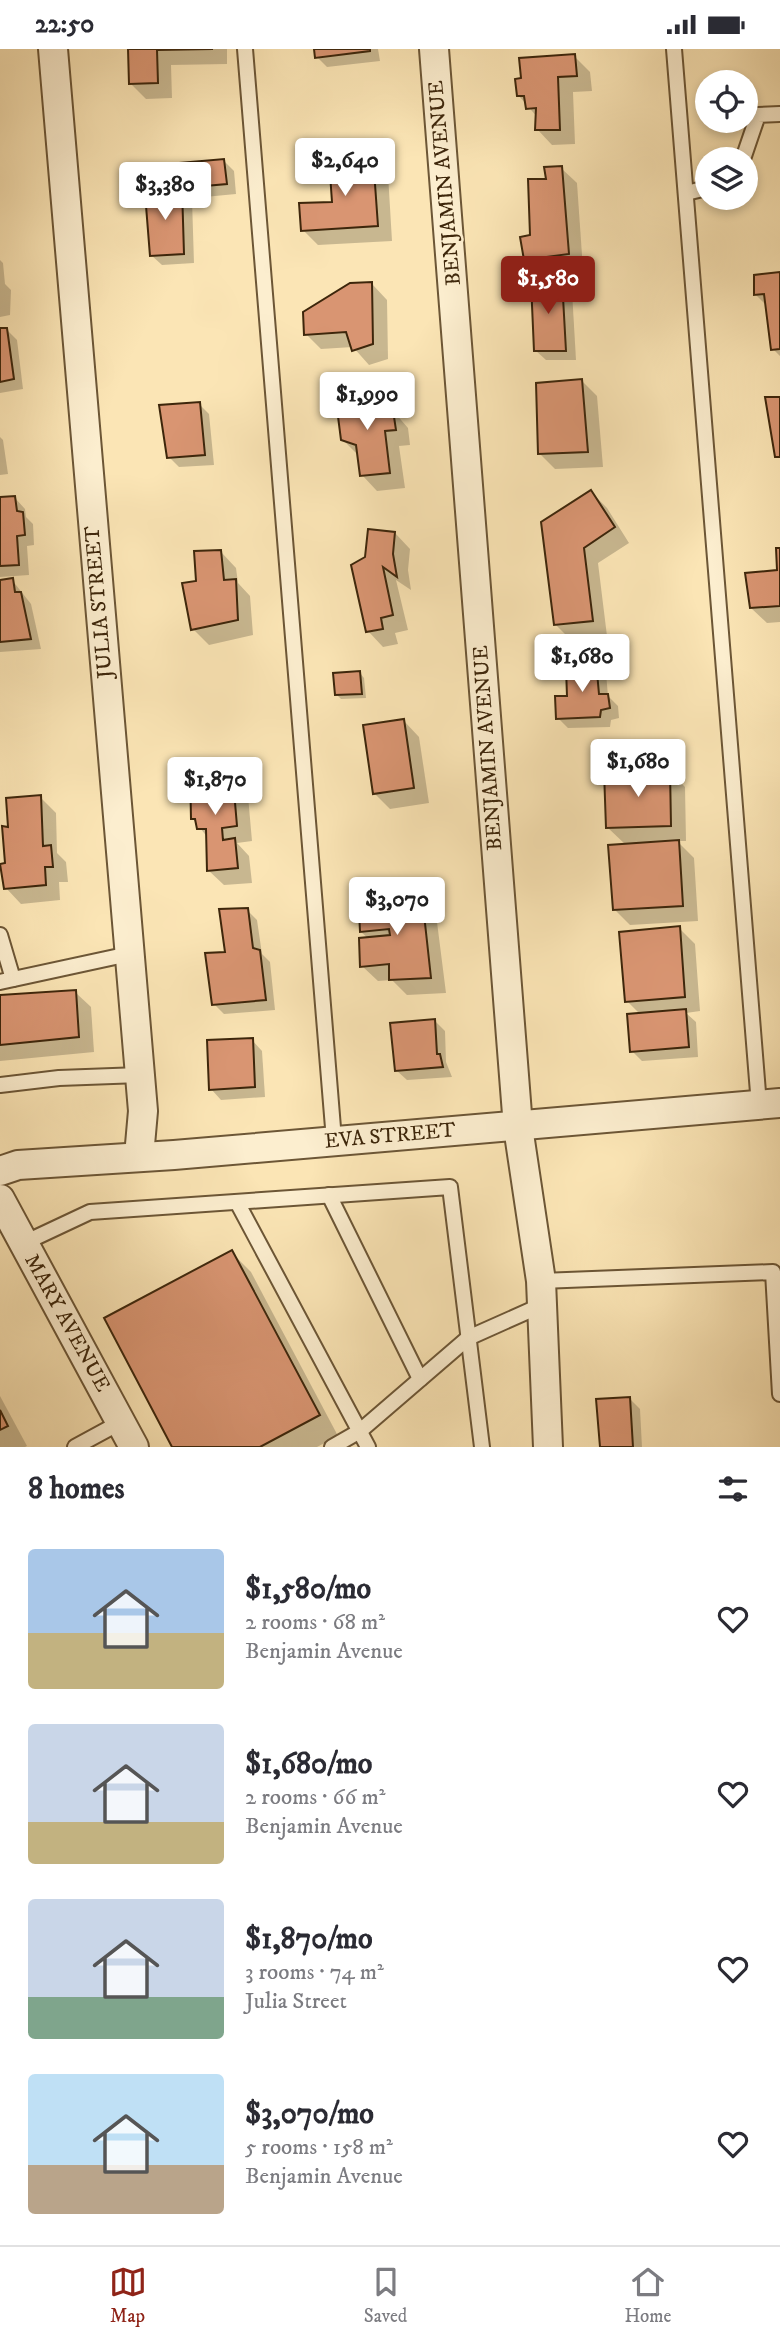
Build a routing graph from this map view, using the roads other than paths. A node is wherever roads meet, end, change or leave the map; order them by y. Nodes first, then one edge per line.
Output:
1 (53, 49) edge
2 (246, 49) edge
3 (434, 49) edge
4 (674, 49) edge
5 (780, 114) edge
6 (747, 147) edge
7 (695, 191) edge
8 (686, 193) junction
9 (0, 936) edge
10 (129, 954) junction
11 (7, 980) edge
12 (140, 1075) junction
13 (0, 1085) edge
14 (770, 1104) edge
15 (518, 1127) junction
16 (334, 1140) junction
17 (139, 1156) junction
18 (0, 1171) edge
19 (329, 1195) junction
20 (0, 1199) edge
21 (237, 1202) junction
22 (23, 1243) junction
23 (541, 1293) junction
24 (468, 1338) junction
25 (779, 1345) edge
26 (420, 1379) junction
27 (780, 1394) edge
28 (121, 1422) junction
29 (360, 1431) junction
30 (75, 1447) edge
31 (135, 1447) edge
32 (332, 1447) edge
33 (368, 1447) edge
34 (482, 1447) edge
35 (548, 1447) edge

1 - 10 street, JULIA STREET
2 - 16 lane
3 - 15 street, BENJAMIN AVENUE
4 - 8 lane
5 - 6 lane
7 - 8 lane
8 - 14 lane
9 - 11 lane
10 - 11 lane
10 - 12 street, JULIA STREET
12 - 13 lane
12 - 17 street, JULIA STREET
14 - 15 street, EVA STREET
15 - 16 street, EVA STREET
15 - 23 street, BENJAMIN AVENUE
16 - 17 street, EVA STREET
17 - 18 street, EVA STREET
19 - 21 lane
19 - 24 lane
19 - 26 lane
20 - 22 street, MARY AVENUE
21 - 22 lane
21 - 29 lane
22 - 28 street, MARY AVENUE
23 - 24 lane
23 - 25 lane
23 - 35 street, BENJAMIN AVENUE
24 - 26 lane
24 - 34 lane
25 - 27 lane
26 - 29 lane
28 - 30 lane
28 - 31 street, MARY AVENUE
29 - 32 lane
29 - 33 lane

